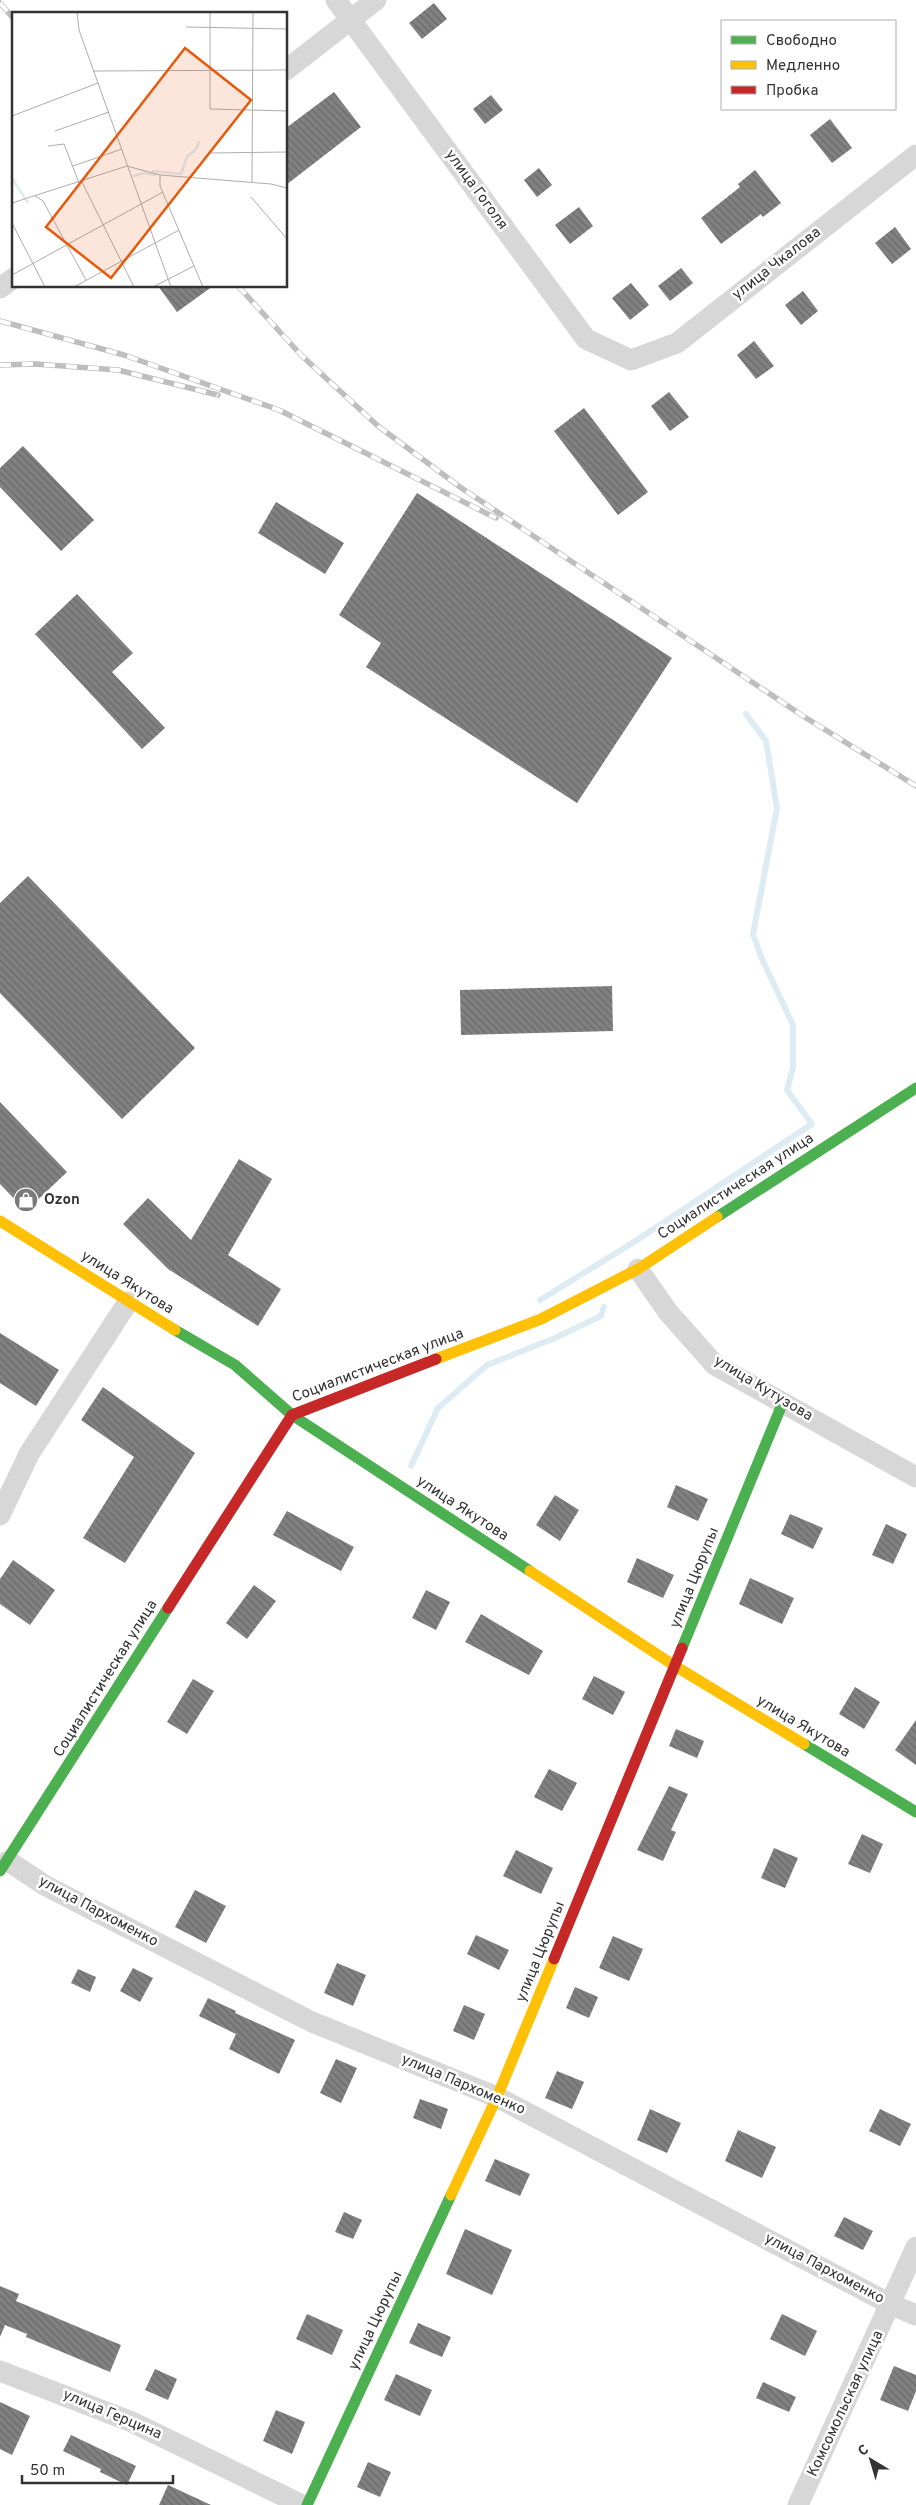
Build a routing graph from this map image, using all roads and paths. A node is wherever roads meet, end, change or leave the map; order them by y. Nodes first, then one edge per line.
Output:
1 (336, 0) edge
2 (376, 0) edge
3 (351, 19) junction
4 (288, 68) edge
5 (916, 155) edge
6 (12, 279) edge
7 (0, 288) edge
8 (631, 360) joint
9 (916, 1088) edge
10 (0, 1221) edge
11 (638, 1269) junction
12 (128, 1302) junction
13 (783, 1402) junction
14 (292, 1415) junction
15 (916, 1477) edge
16 (0, 1515) edge
17 (675, 1666) junction
18 (916, 1812) edge
19 (4, 1866) edge
20 (497, 2097) junction
21 (916, 2247) edge
22 (892, 2305) junction
23 (916, 2315) edge
24 (0, 2371) edge
25 (302, 2505) edge
26 (307, 2505) edge
27 (798, 2505) edge

1 - 3 street, улица Гоголя
2 - 3 street
3 - 4 street
3 - 8 street, улица Гоголя
5 - 8 street, улица Чкалова
6 - 7 street
9 - 11 street, Социалистическая улица
10 - 12 street, улица Якутова
11 - 13 street, улица Кутузова
11 - 14 street, Социалистическая улица
12 - 14 street, улица Якутова
12 - 16 street
13 - 15 street, улица Кутузова
13 - 17 street, улица Цюрупы
14 - 17 street, улица Якутова
14 - 19 street, Социалистическая улица
17 - 18 street, улица Якутова
17 - 20 street, улица Цюрупы
19 - 20 street, улица Пархоменко
20 - 22 street, улица Пархоменко
20 - 26 street, улица Цюрупы
21 - 22 street, Комсомольская улица
22 - 23 street, улица Пархоменко
22 - 27 street, Комсомольская улица
24 - 25 street, улица Герцина

